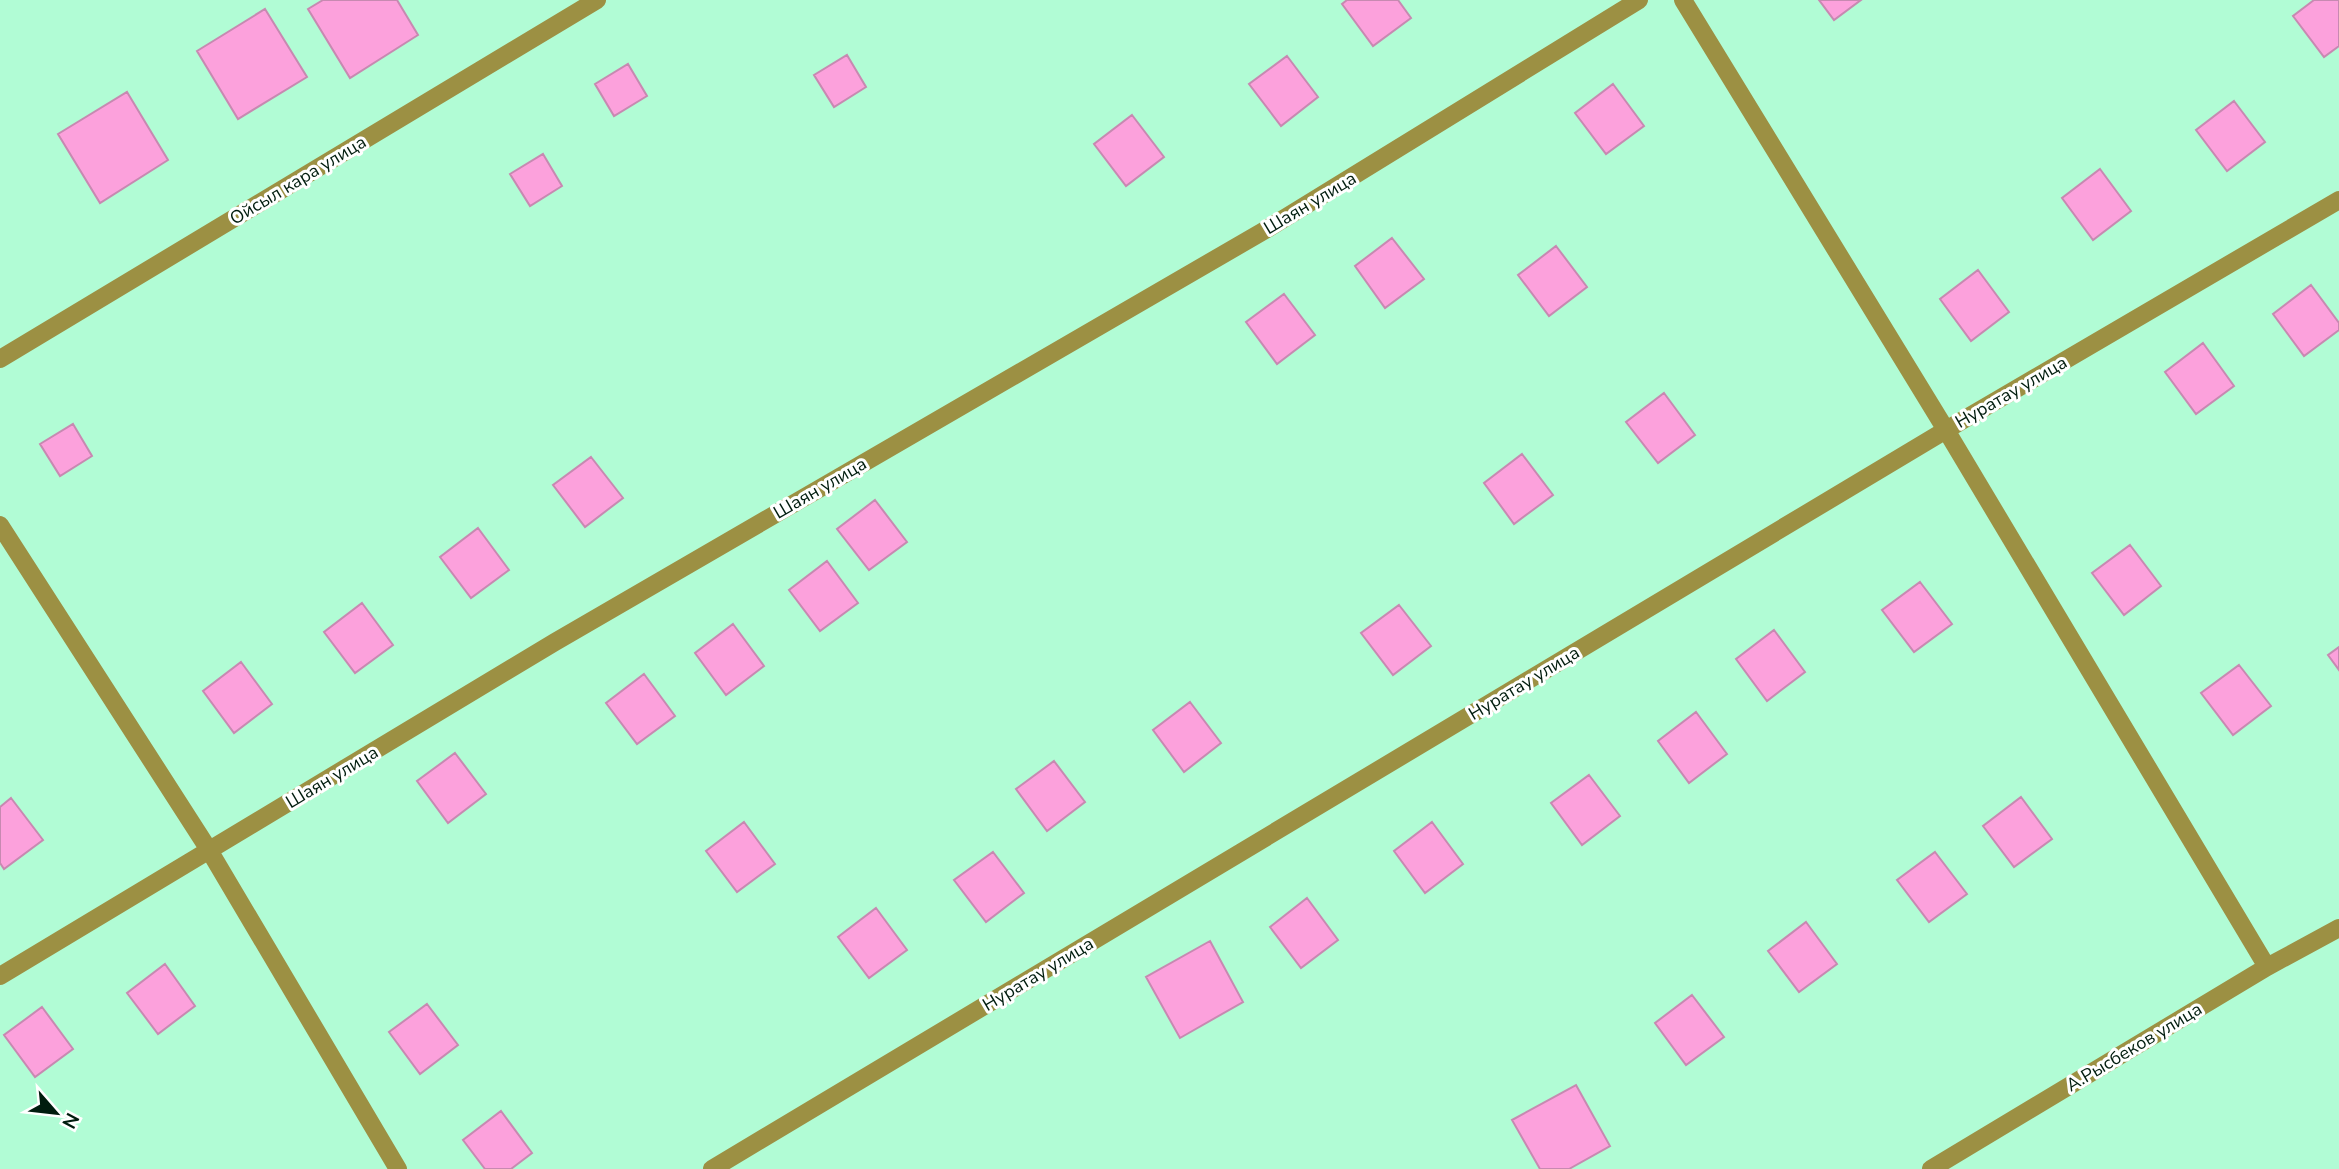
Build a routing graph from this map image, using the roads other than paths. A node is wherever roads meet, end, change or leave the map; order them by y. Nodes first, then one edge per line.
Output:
1 (597, 0) edge
2 (1639, 0) edge
3 (1683, 0) edge
4 (2339, 200) edge
5 (0, 359) edge
6 (1946, 430) junction
7 (0, 525) edge
8 (209, 850) junction
9 (2339, 928) edge
10 (2267, 967) junction
11 (0, 976) edge
12 (398, 1169) edge
13 (712, 1169) edge
14 (1931, 1169) edge

1 - 5 street, Ойсыл кара улица
2 - 8 street, Шаян улица
3 - 6 street
4 - 6 street, Нуратау улица
6 - 10 street
6 - 13 street, Нуратау улица
7 - 8 street
8 - 11 street, Шаян улица
8 - 12 street
9 - 10 street, А.Рысбеков улица
10 - 14 street, А.Рысбеков улица

